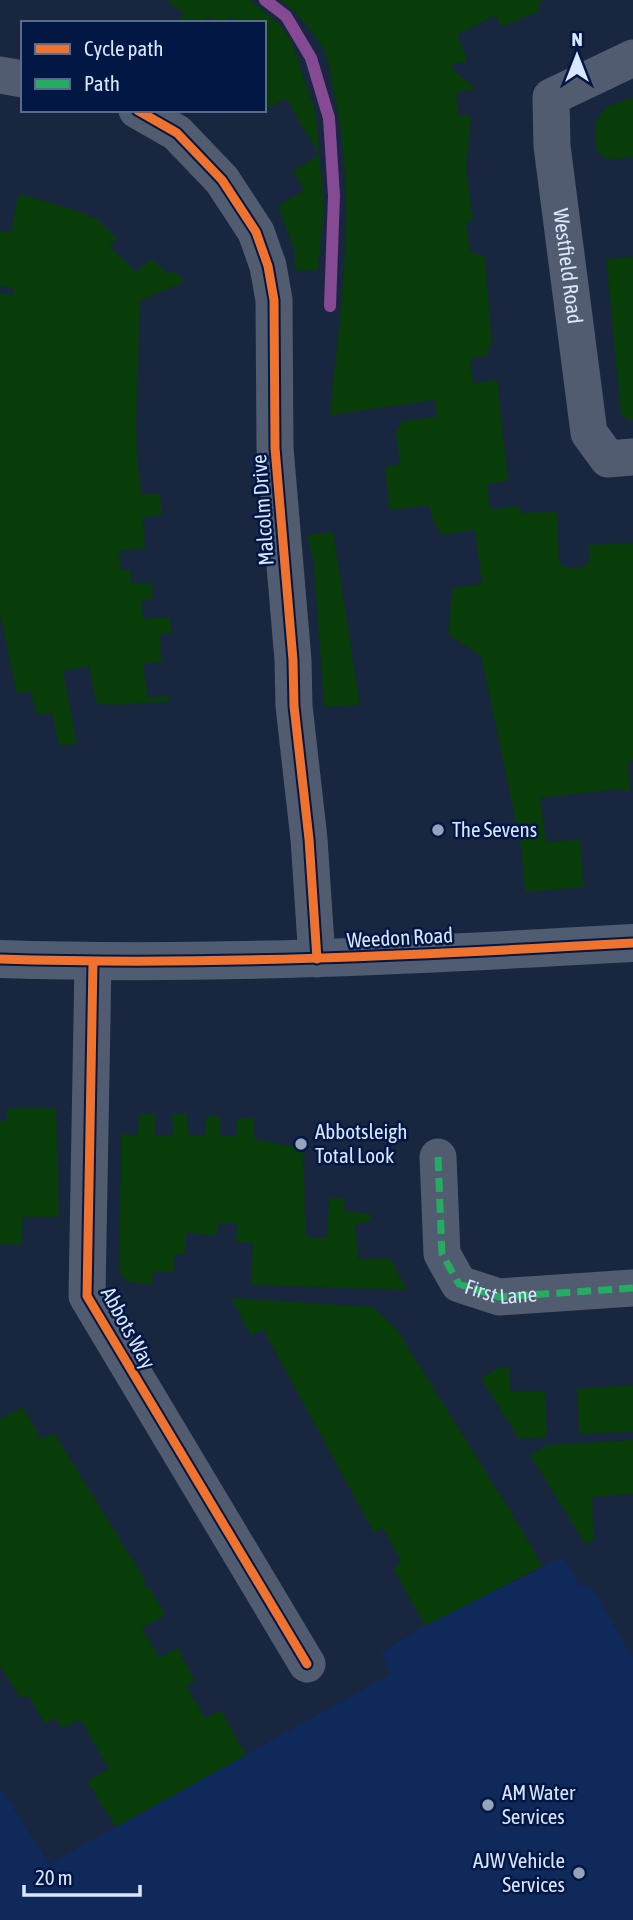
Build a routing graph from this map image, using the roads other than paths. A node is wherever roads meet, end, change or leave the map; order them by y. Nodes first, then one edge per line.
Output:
1 (633, 58) edge
2 (0, 75) edge
3 (21, 79) edge
4 (140, 112) edge
5 (633, 457) edge
6 (633, 943) edge
7 (0, 959) edge
8 (317, 959) junction
9 (93, 962) junction
10 (438, 1157) dead end
11 (633, 1288) edge
12 (307, 1664) dead end

1 - 5 street, Westfield Road
2 - 3 street
4 - 8 street, Malcolm Drive
6 - 8 main road, Weedon Road
7 - 9 main road, Weedon Road
8 - 9 main road, Weedon Road
9 - 12 street, Abbots Way
10 - 11 street, First Lane

